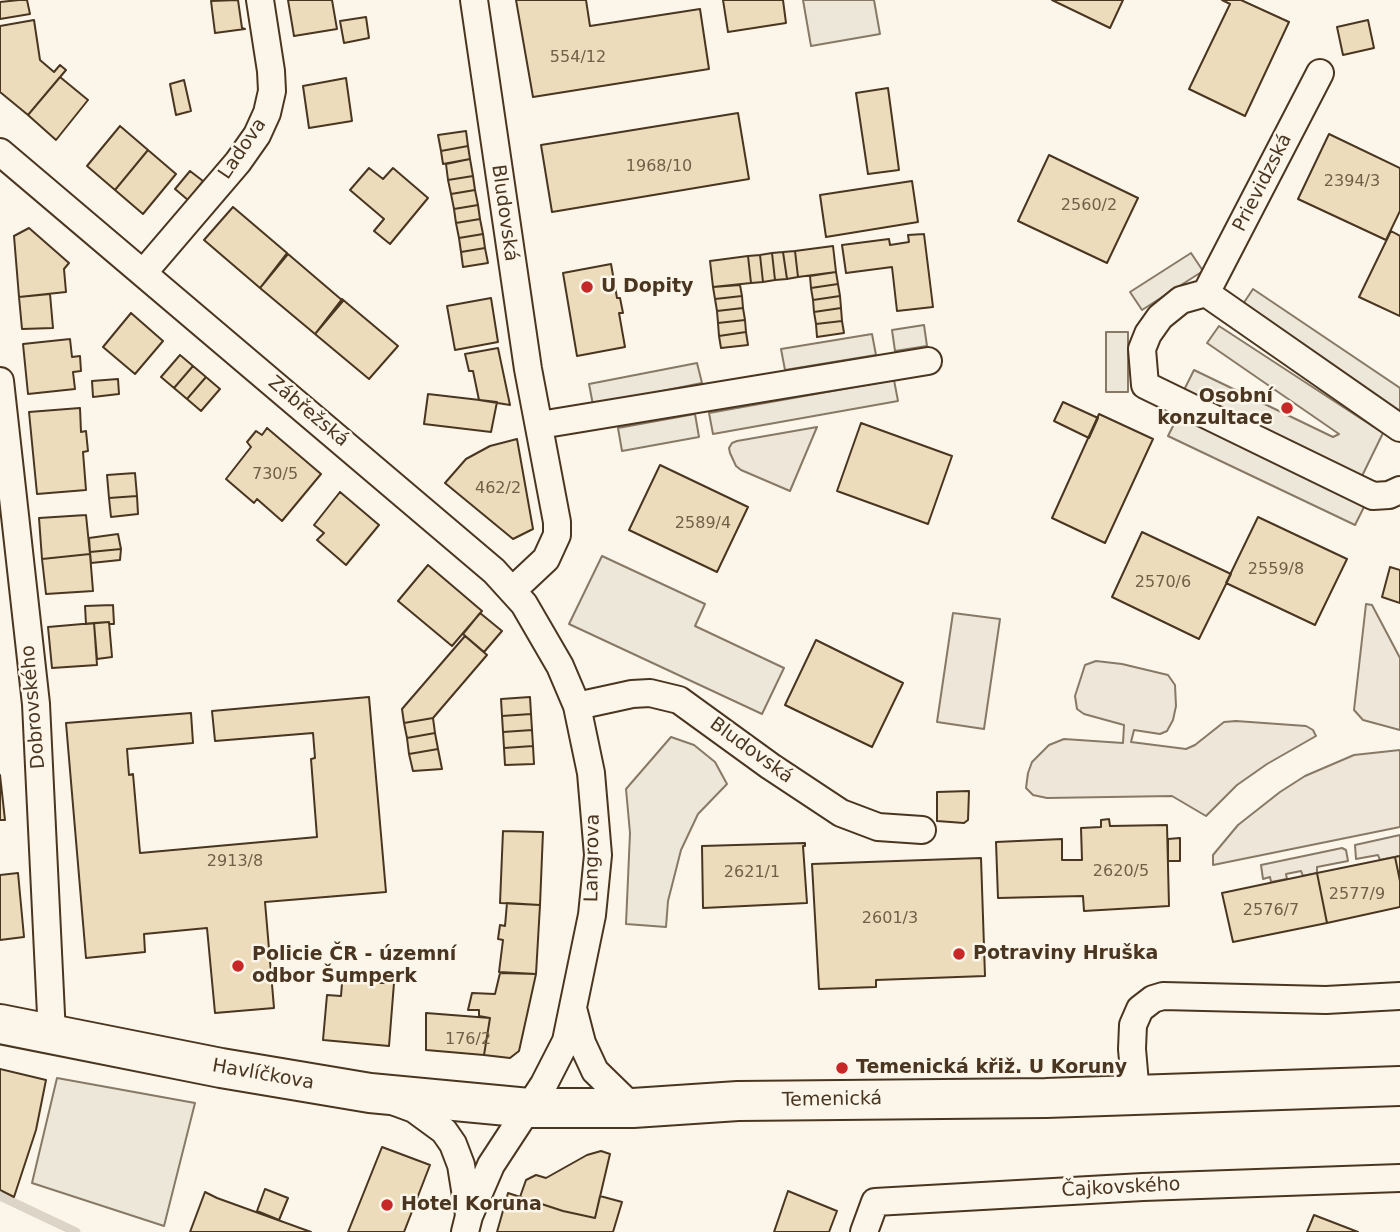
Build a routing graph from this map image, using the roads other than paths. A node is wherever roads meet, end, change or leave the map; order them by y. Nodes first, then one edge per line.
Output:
1 (260, 0) edge
2 (474, 0) edge
3 (1320, 73) dead end
4 (0, 152) edge
5 (144, 272) junction
6 (1206, 293) junction
7 (928, 361) dead end
8 (0, 381) edge
9 (540, 425) junction
10 (1400, 428) edge
11 (1400, 491) edge
12 (513, 590) junction
13 (577, 706) junction
14 (922, 830) dead end
15 (1400, 996) edge
16 (574, 1011) junction
17 (0, 1024) edge
18 (52, 1035) junction
19 (1400, 1086) edge
20 (370, 1093) junction
21 (1136, 1095) junction
22 (529, 1108) junction
23 (633, 1108) junction
24 (1400, 1178) edge
25 (467, 1224) edge
26 (864, 1232) edge

1 - 5 street, Ladova
2 - 9 street, Bludovská
3 - 6 street, Prievidzská
4 - 5 street, Zábřežská
5 - 12 street, Zábřežská
6 - 10 street
6 - 11 street
7 - 9 street
8 - 18 street, Dobrovského
9 - 12 street, Bludovská
12 - 13 street, Zábřežská
13 - 14 street, Bludovská
13 - 16 street, Langrova
15 - 21 street
16 - 22 street, Langrova
16 - 23 street, Langrova
17 - 18 street, Havlíčkova
18 - 20 street, Havlíčkova
19 - 21 street, Temenická
20 - 22 street, Havlíčkova
20 - 25 street
21 - 23 street, Temenická
22 - 23 street, Temenická
22 - 25 street, Langrova
24 - 26 street, Čajkovského

